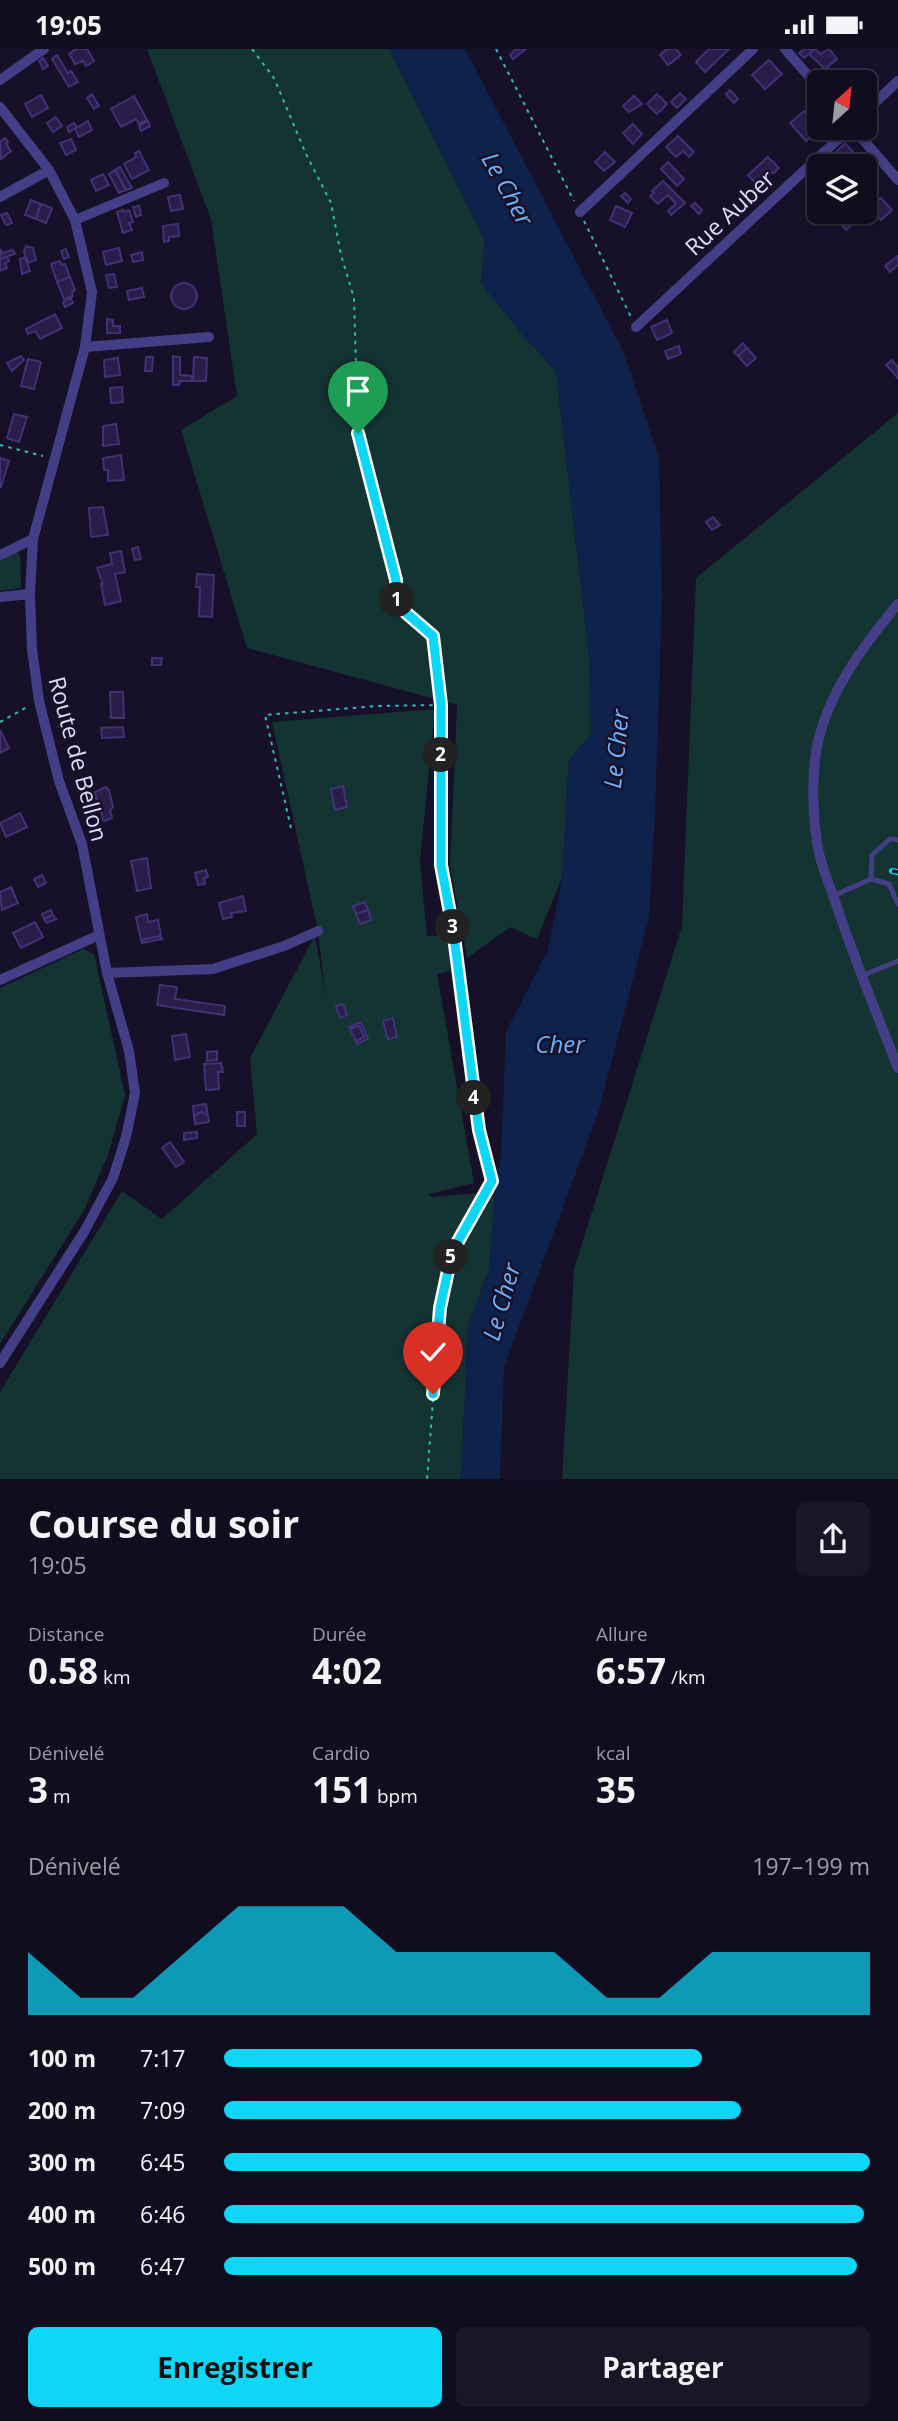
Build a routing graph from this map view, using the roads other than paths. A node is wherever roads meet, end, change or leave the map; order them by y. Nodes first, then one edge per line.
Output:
1 (44, 49) edge
2 (752, 49) edge
3 (785, 49) edge
4 (807, 74) edge
5 (0, 80) edge
6 (898, 81) edge
7 (877, 101) edge
8 (0, 107) edge
9 (838, 140) edge
10 (862, 140) edge
11 (49, 170) junction
12 (898, 180) edge
13 (164, 183) dead end
14 (0, 197) edge
15 (580, 212) road end
16 (75, 220) junction
17 (636, 327) road end
18 (209, 337) dead end
19 (85, 347) junction
20 (33, 539) junction
21 (0, 555) edge
22 (30, 594) junction
23 (0, 597) edge
24 (898, 604) edge
25 (898, 840) edge
26 (872, 879) junction
27 (833, 895) junction
28 (898, 904) edge
29 (318, 932) dead end
30 (99, 935) junction
31 (898, 961) edge
32 (107, 973) junction
33 (862, 976) junction
34 (0, 980) edge
35 (898, 1068) edge
36 (0, 1363) edge

1 - 5 street
2 - 15 street
3 - 4 street
6 - 7 street
8 - 11 street, Route de Bellon
9 - 17 street, Rue Auber
10 - 12 street
11 - 14 street
11 - 16 street, Route de Bellon
13 - 16 street
16 - 19 street, Route de Bellon
18 - 19 street
19 - 20 street, Route de Bellon
20 - 21 street
20 - 22 street, Route de Bellon
22 - 23 street
22 - 30 street, Route de Bellon
24 - 27 street
25 - 26 lane
26 - 27 lane
26 - 28 lane
27 - 33 street
29 - 32 street
30 - 32 street, Route de Bellon
30 - 34 street
31 - 33 lane
32 - 36 street, Route de Bellon
33 - 35 street

